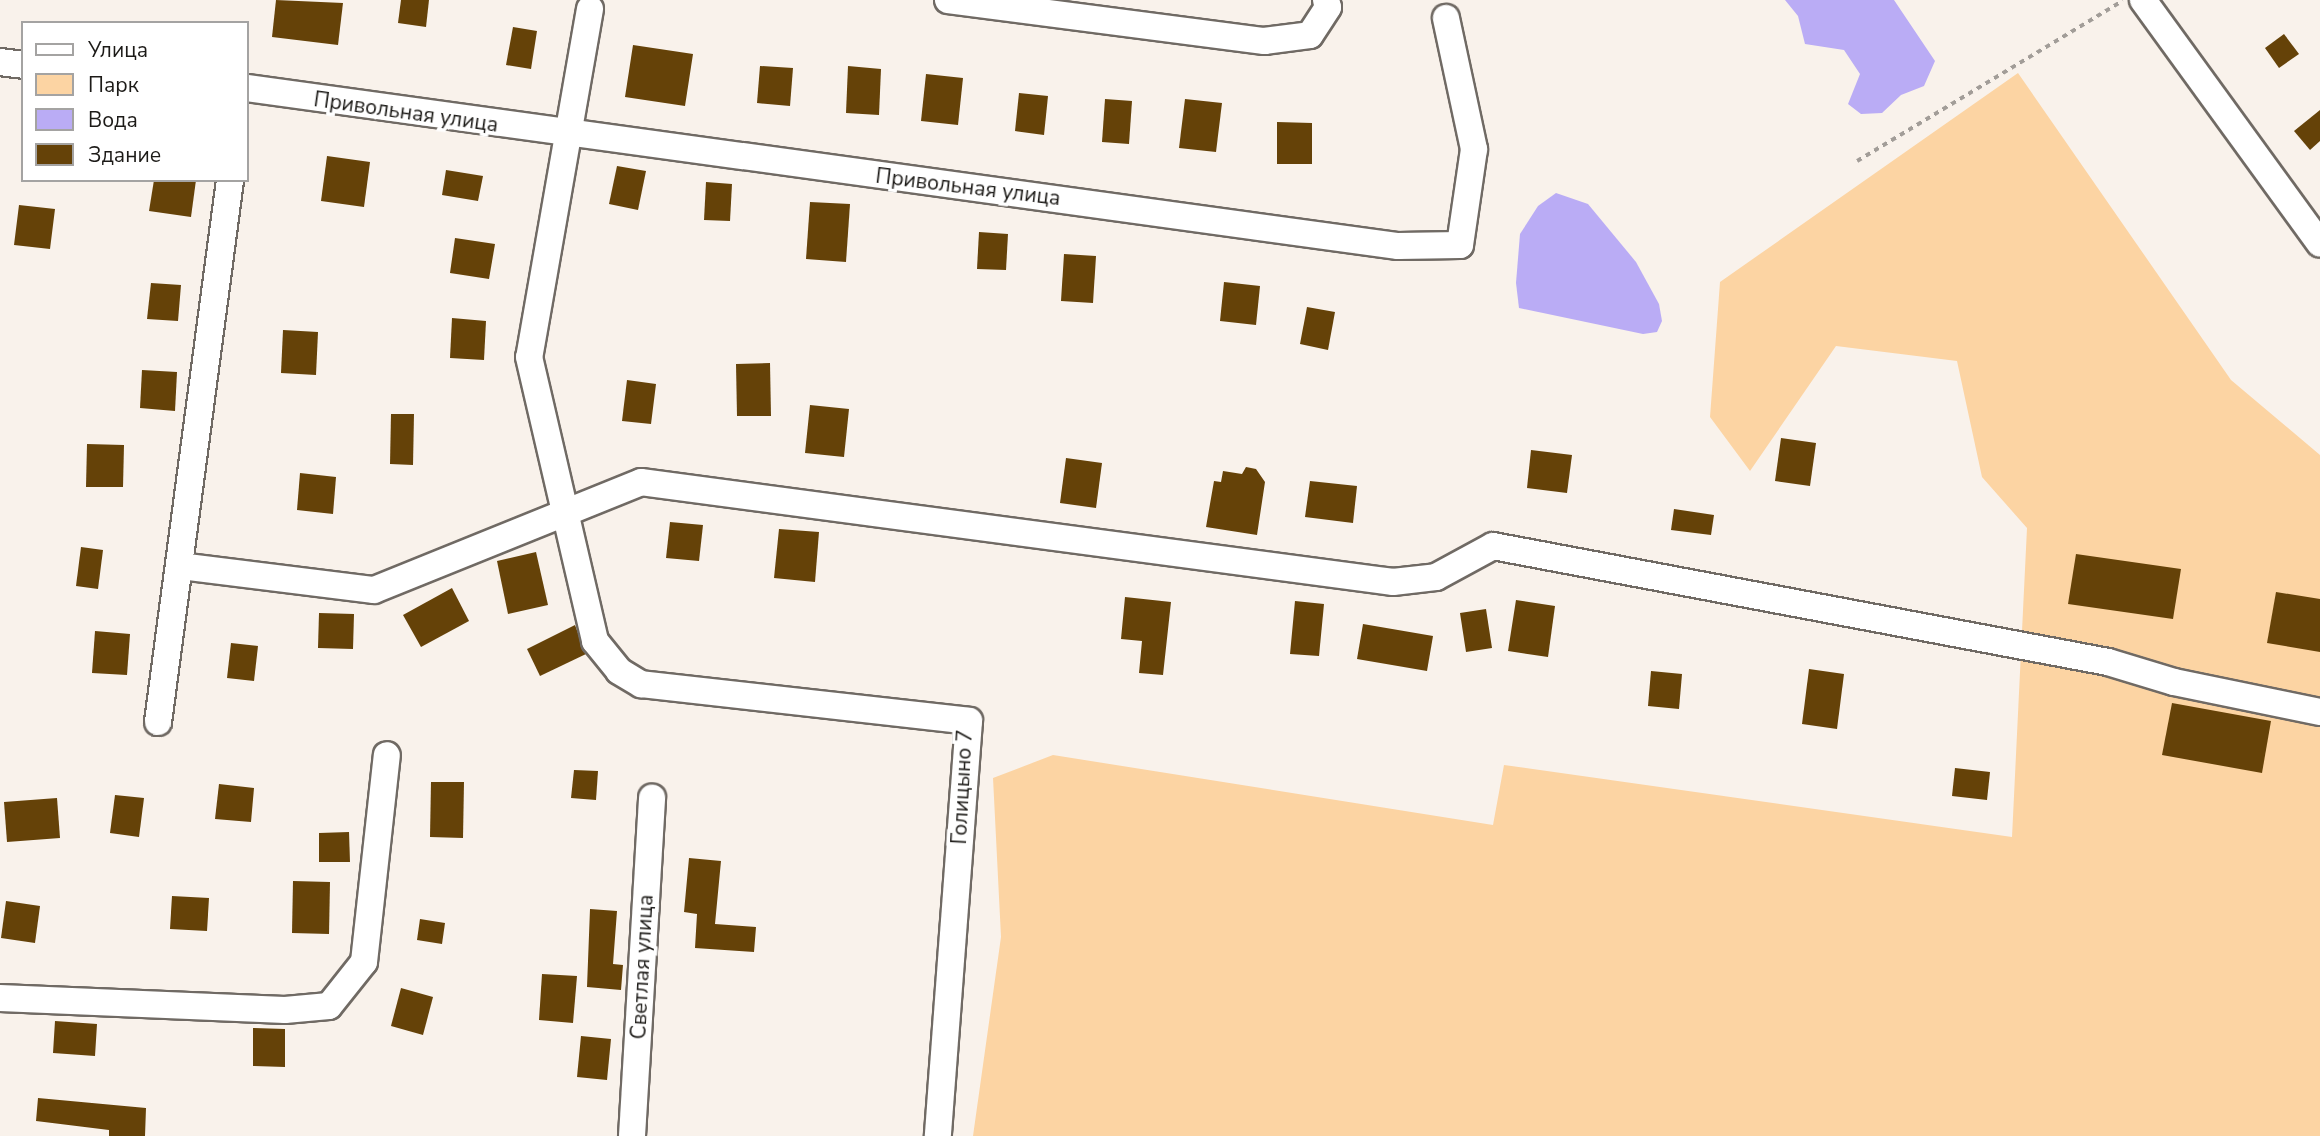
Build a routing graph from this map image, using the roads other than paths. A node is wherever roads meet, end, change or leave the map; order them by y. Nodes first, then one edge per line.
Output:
1 (948, 0) edge
2 (1326, 0) edge
3 (2143, 0) edge
4 (590, 9) dead end
5 (1447, 18) dead end
6 (0, 62) edge
7 (21, 65) edge
8 (248, 88) edge
9 (566, 135) junction
10 (230, 182) edge
11 (2320, 244) edge
12 (565, 513) junction
13 (180, 566) junction
14 (2320, 712) edge
15 (158, 722) dead end
16 (387, 755) dead end
17 (652, 798) dead end
18 (0, 998) edge
19 (632, 1136) edge
20 (938, 1136) edge

1 - 2 street
3 - 11 street
4 - 9 street
5 - 9 street, Привольная улица
6 - 7 street
8 - 9 street, Привольная улица
9 - 12 street
10 - 13 street
12 - 13 street
12 - 14 street
12 - 20 street, Голицыно 7
13 - 15 street
16 - 18 street
17 - 19 street, Светлая улица

